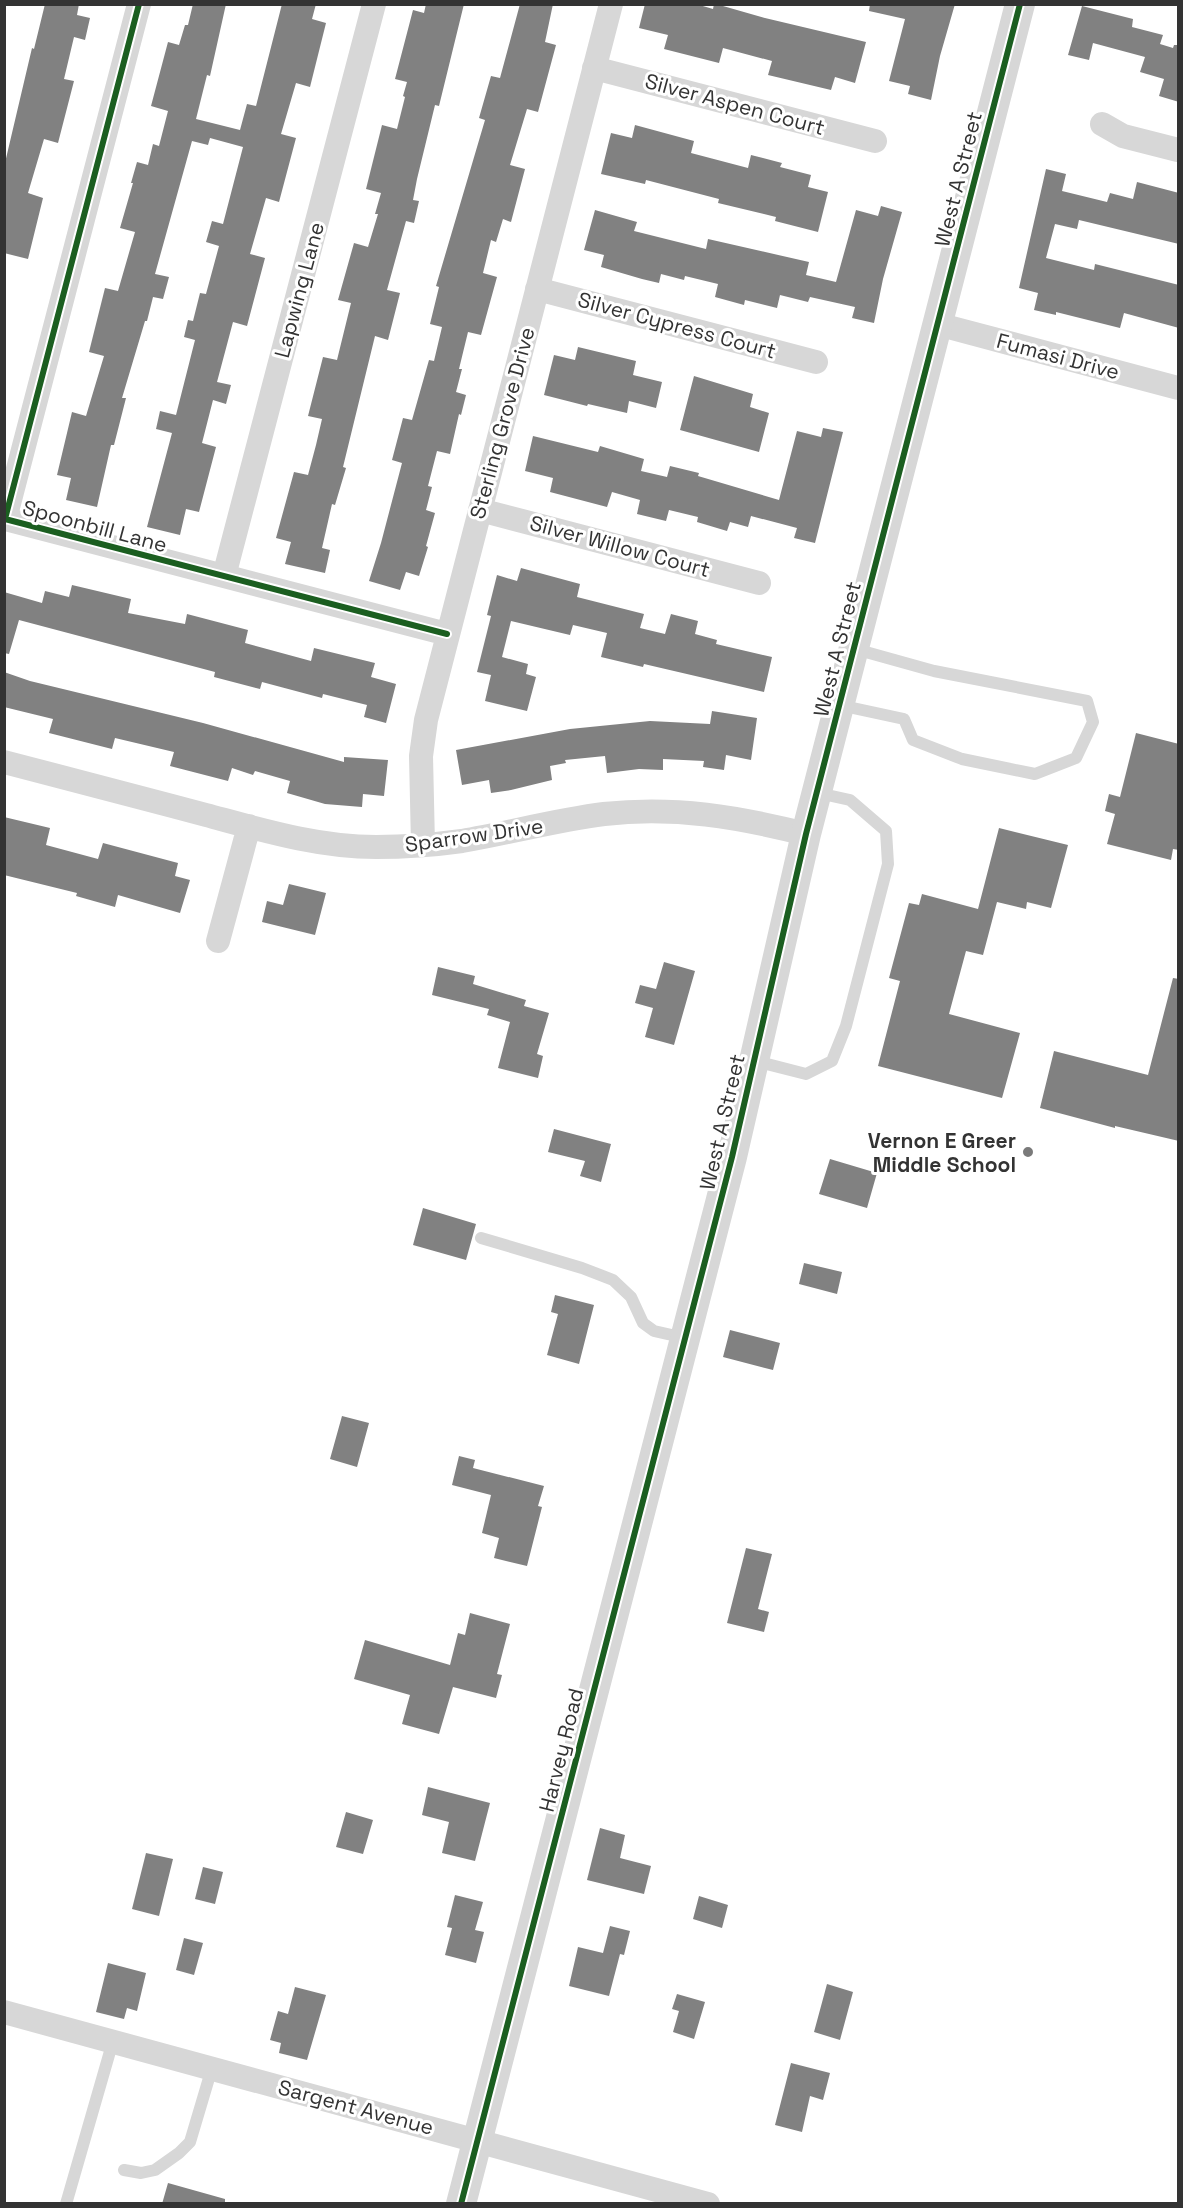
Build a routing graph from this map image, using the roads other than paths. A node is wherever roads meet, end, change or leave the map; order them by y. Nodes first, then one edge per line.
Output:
1 (139, 4) edge
2 (374, 4) edge
3 (611, 4) edge
4 (1020, 4) edge
5 (594, 68) junction
6 (1102, 124) dead end
7 (875, 141) dead end
8 (1179, 150) edge
9 (537, 289) junction
10 (937, 324) junction
11 (816, 362) dead end
12 (1179, 388) edge
13 (480, 510) junction
14 (224, 576) junction
15 (759, 583) dead end
16 (447, 634) junction
17 (854, 649) junction
18 (839, 705) junction
19 (4, 762) edge
20 (817, 793) junction
21 (249, 826) junction
22 (806, 834) junction
23 (423, 845) junction
24 (218, 940) dead end
25 (754, 1061) junction
26 (481, 1238) dead end
27 (694, 1305) joint
28 (685, 1338) junction
29 (4, 2012) edge
30 (113, 2041) junction
31 (212, 2068) junction
32 (477, 2141) junction
33 (124, 2170) dead end
34 (66, 2204) edge
35 (461, 2204) edge
36 (708, 2204) edge

1 - 14 street, Spoonbill Lane
2 - 14 street, Lapwing Lane
3 - 5 street, Sterling Grove Drive
4 - 10 street, West A Street
5 - 7 street, Silver Aspen Court
5 - 9 street, Sterling Grove Drive
6 - 8 street
9 - 11 street, Silver Cypress Court
9 - 13 street, Sterling Grove Drive
10 - 12 street, Fumasi Drive
10 - 17 street, West A Street
13 - 15 street, Silver Willow Court
13 - 16 street, Sterling Grove Drive
14 - 16 street, Spoonbill Lane
16 - 23 street, Sterling Grove Drive
17 - 18 street, West A Street
17 - 18 lane
18 - 20 street, West A Street
19 - 21 street, Sparrow Drive
20 - 22 street, West A Street
20 - 25 lane
21 - 23 street, Sparrow Drive
21 - 24 street
22 - 23 street, Sparrow Drive
22 - 25 street, West A Street
25 - 27 street, West A Street
26 - 28 lane
27 - 28 street, Harvey Road
28 - 32 street, Harvey Road
29 - 30 street, Sargent Avenue
30 - 31 street, Sargent Avenue
30 - 34 lane
31 - 32 street, Sargent Avenue
31 - 33 lane
32 - 35 street, Harvey Road
32 - 36 street, Sargent Avenue

